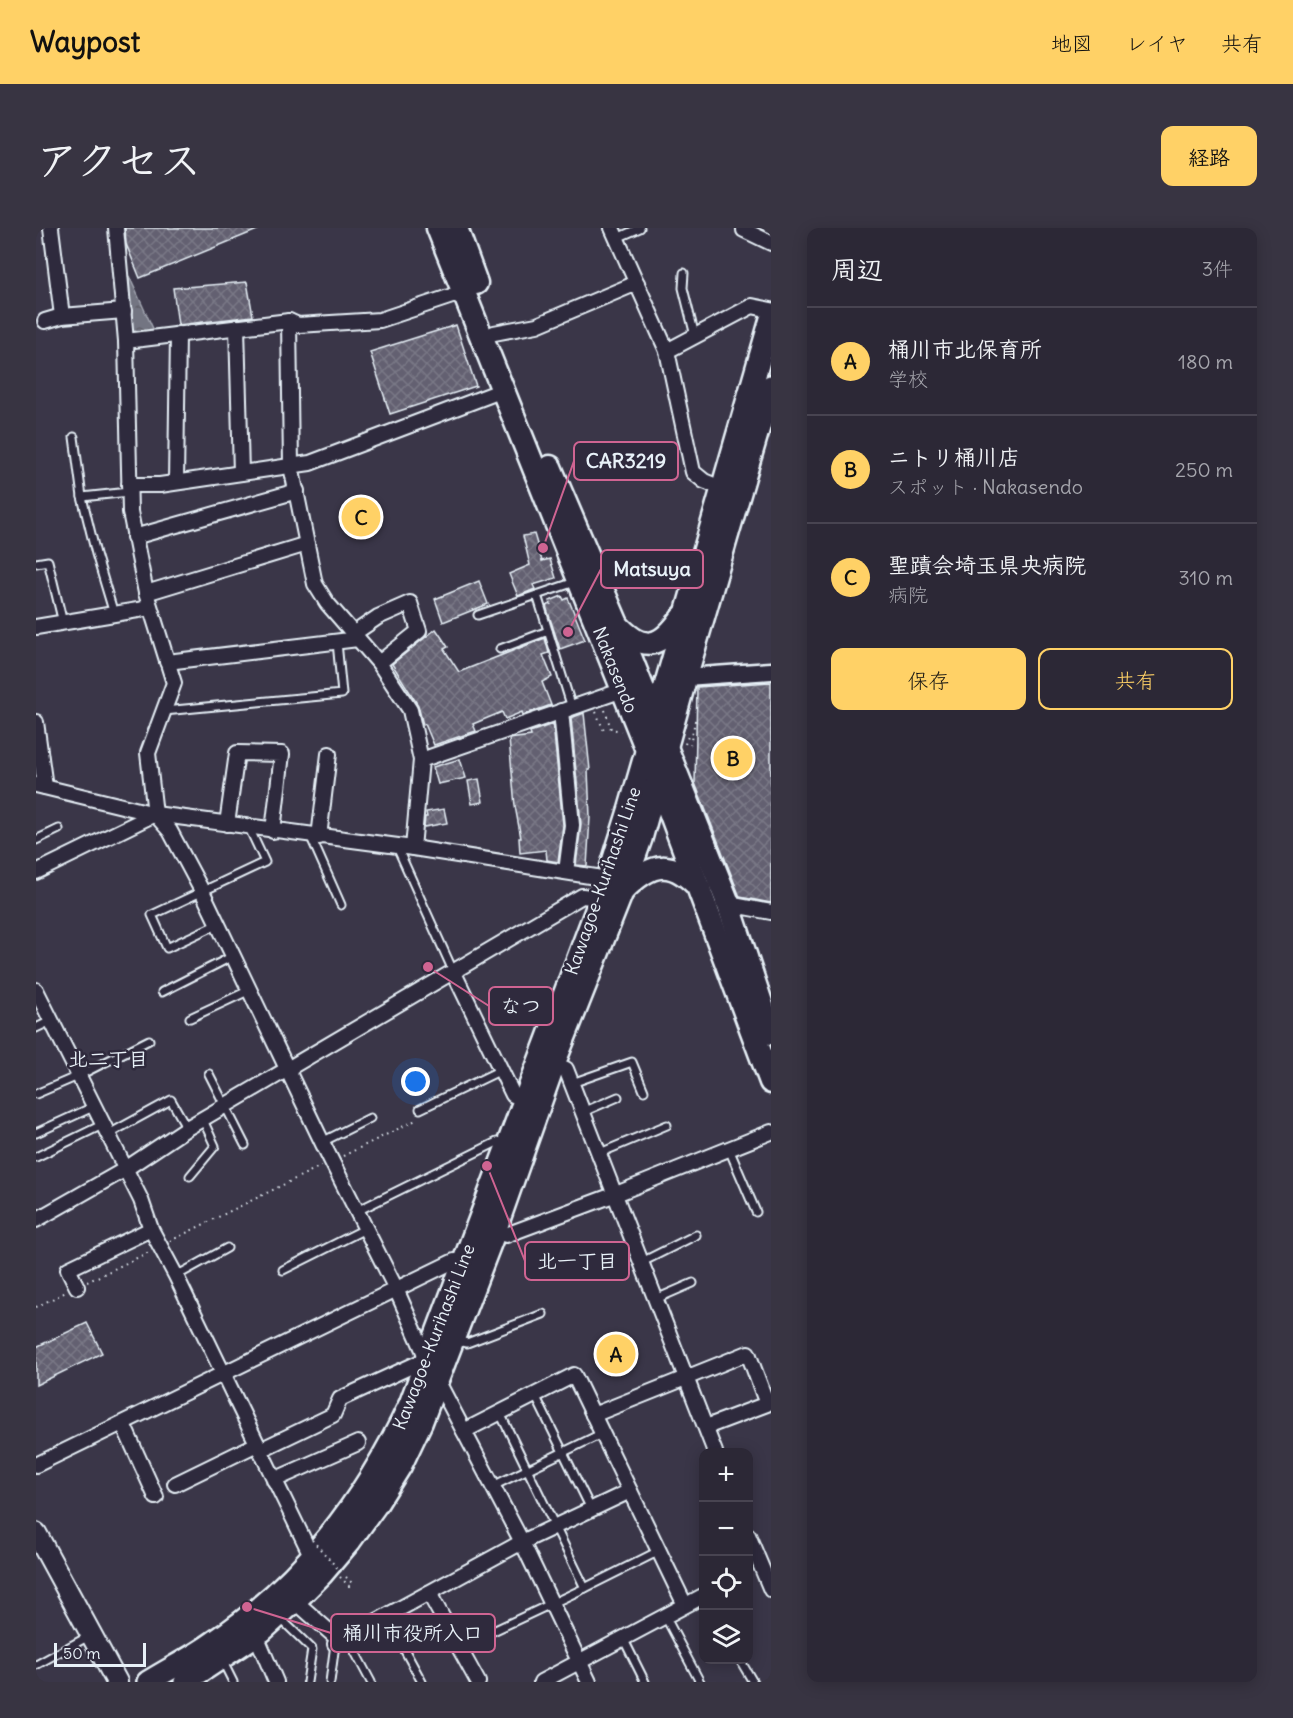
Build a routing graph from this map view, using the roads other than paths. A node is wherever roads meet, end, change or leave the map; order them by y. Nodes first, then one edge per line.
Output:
1 (51, 228) edge
2 (116, 228) edge
3 (438, 228) edge
4 (456, 228) edge
5 (640, 228) edge
6 (744, 228) edge
7 (614, 233) edge
8 (771, 243) edge
9 (684, 273) dead end
10 (637, 283) junction
11 (464, 292) junction
12 (771, 310) edge
13 (124, 311) junction
14 (62, 316) junction
15 (771, 320) edge
16 (45, 321) dead end
17 (289, 321) junction
18 (237, 327) junction
19 (494, 333) junction
20 (178, 334) junction
21 (695, 336) junction
22 (126, 340) junction
23 (667, 351) junction
24 (771, 386) edge
25 (503, 390) junction
26 (765, 430) edge
27 (74, 437) dead end
28 (291, 466) junction
29 (241, 473) junction
30 (176, 482) junction
31 (129, 488) junction
32 (721, 488) junction
33 (297, 491) junction
34 (82, 497) junction
35 (134, 537) junction
36 (307, 544) junction
37 (36, 563) edge
38 (579, 580) junction
39 (146, 593) junction
40 (537, 595) junction
41 (150, 608) junction
42 (685, 613) junction
43 (114, 614) junction
44 (478, 615) dead end
45 (63, 623) junction
46 (617, 624) junction
47 (36, 627) edge
48 (548, 631) junction
49 (356, 637) junction
50 (337, 642) junction
51 (500, 649) dead end
52 (167, 662) junction
53 (379, 663) junction
54 (771, 671) edge
55 (686, 677) junction
56 (623, 690) junction
57 (567, 710) junction
58 (164, 711) junction
59 (655, 721) junction
60 (36, 722) edge
61 (656, 749) junction
62 (329, 754) dead end
63 (421, 760) junction
64 (658, 779) junction
65 (40, 786) edge
66 (155, 814) junction
67 (227, 824) junction
68 (249, 828) junction
69 (59, 829) dead end
70 (273, 831) junction
71 (315, 836) junction
72 (36, 840) edge
73 (397, 847) junction
74 (413, 848) junction
75 (36, 872) edge
76 (566, 872) junction
77 (610, 890) junction
78 (202, 891) junction
79 (703, 896) junction
80 (728, 903) junction
81 (341, 905) dead end
82 (771, 912) edge
83 (218, 924) junction
84 (233, 956) junction
85 (454, 973) junction
86 (36, 990) edge
87 (249, 990) junction
88 (162, 992) dead end
89 (190, 1018) dead end
90 (51, 1021) junction
91 (36, 1028) edge
92 (771, 1033) edge
93 (148, 1040) dead end
94 (554, 1064) junction
95 (288, 1070) junction
96 (501, 1070) junction
97 (209, 1074) dead end
98 (78, 1076) junction
99 (771, 1082) edge
100 (572, 1083) junction
101 (644, 1091) dead end
102 (36, 1094) edge
103 (618, 1097) dead end
104 (524, 1099) junction
105 (226, 1106) junction
106 (93, 1107) junction
107 (420, 1109) dead end
108 (583, 1112) junction
109 (370, 1118) dead end
110 (203, 1119) junction
111 (667, 1125) dead end
112 (187, 1128) junction
113 (104, 1130) junction
114 (771, 1132) edge
115 (36, 1133) edge
116 (322, 1142) junction
117 (508, 1144) junction
118 (245, 1145) dead end
119 (729, 1149) junction
120 (600, 1153) junction
121 (36, 1157) edge
122 (124, 1170) junction
123 (190, 1176) dead end
124 (616, 1194) junction
125 (357, 1211) junction
126 (756, 1212) dead end
127 (36, 1220) edge
128 (151, 1229) junction
129 (365, 1229) junction
130 (495, 1231) junction
131 (696, 1235) dead end
132 (227, 1248) dead end
133 (642, 1262) junction
134 (463, 1264) junction
135 (283, 1270) dead end
136 (176, 1276) junction
137 (693, 1283) dead end
138 (77, 1287) road end
139 (396, 1289) junction
140 (656, 1299) junction
141 (543, 1314) dead end
142 (454, 1340) junction
143 (427, 1359) junction
144 (222, 1375) junction
145 (687, 1377) junction
146 (438, 1382) junction
147 (535, 1395) junction
148 (500, 1413) junction
149 (593, 1415) junction
150 (123, 1424) junction
151 (706, 1427) junction
152 (464, 1431) junction
153 (601, 1434) junction
154 (358, 1443) dead end
155 (258, 1447) junction
156 (714, 1448) edge
157 (563, 1452) junction
158 (36, 1466) edge
159 (527, 1469) junction
160 (274, 1480) junction
161 (175, 1485) dead end
162 (492, 1486) junction
163 (630, 1491) junction
164 (156, 1497) dead end
165 (591, 1509) junction
166 (555, 1526) junction
167 (36, 1533) edge
168 (522, 1542) junction
169 (753, 1547) edge
170 (312, 1548) junction
171 (659, 1551) junction
172 (585, 1588) junction
173 (771, 1590) edge
174 (429, 1593) junction
175 (699, 1598) edge
176 (295, 1601) junction
177 (551, 1603) junction
178 (685, 1605) junction
179 (386, 1616) junction
180 (665, 1616) junction
181 (278, 1617) junction
182 (91, 1635) junction
183 (256, 1635) junction
184 (622, 1638) junction
185 (341, 1641) junction
186 (459, 1647) junction
187 (222, 1659) junction
188 (579, 1662) junction
189 (743, 1664) edge
190 (36, 1665) edge
191 (117, 1682) edge
192 (148, 1682) edge
193 (185, 1682) edge
194 (233, 1682) edge
195 (276, 1682) edge
196 (307, 1682) edge
197 (330, 1682) edge
198 (371, 1682) edge
199 (422, 1682) edge
200 (478, 1682) edge
201 (541, 1682) edge
202 (589, 1682) edge
203 (645, 1682) edge
204 (700, 1682) edge
205 (753, 1682) edge

1 - 14 street
2 - 13 street
3 - 11 highway, Nakasendo
4 - 19 highway, Nakasendo
5 - 7 lane
6 - 8 street
7 - 10 street
9 - 21 lane
10 - 19 street
10 - 23 street
11 - 17 street
11 - 25 highway, Nakasendo
12 - 21 street
13 - 14 street
13 - 22 street
14 - 16 street
15 - 32 main road
17 - 18 street
17 - 28 street
18 - 20 street
18 - 29 street
19 - 46 highway, Nakasendo
20 - 22 street
20 - 30 street
21 - 23 street
22 - 31 street
23 - 32 street
24 - 26 main road, Kawagoe-Kurihashi Line
25 - 28 street
25 - 38 highway, Nakasendo
26 - 55 main road, Kawagoe-Kurihashi Line
27 - 34 lane
28 - 29 street
28 - 33 street
29 - 30 street
30 - 31 street
31 - 34 lane
31 - 35 street
32 - 42 main road
33 - 35 street
33 - 36 street
34 - 43 lane
35 - 39 street
36 - 39 street
36 - 49 street
37 - 45 lane
38 - 40 lane
38 - 56 highway, Nakasendo
39 - 41 street
40 - 44 lane
40 - 48 lane
41 - 43 street
41 - 52 street
42 - 46 main road
42 - 59 main road
43 - 45 street
45 - 47 street
46 - 59 highway, Nakasendo
48 - 51 lane
48 - 57 lane
49 - 50 street
49 - 53 street
49 - 53 street
50 - 52 street
50 - 58 lane
52 - 58 street
53 - 63 street
54 - 55 street
55 - 61 main road, Kawagoe-Kurihashi Line
56 - 57 street
56 - 61 highway, Nakasendo
57 - 63 street
57 - 76 street
58 - 66 street
59 - 61 highway, Nakasendo
60 - 65 street
61 - 64 highway, Nakasendo
61 - 77 main road, Kawagoe-Kurihashi Line
61 - 80 highway, Nakasendo
62 - 71 street
63 - 74 street
64 - 77 main road, Kawagoe-Kurihashi Line
64 - 79 highway, Nakasendo
65 - 66 street
66 - 67 street
66 - 75 street
66 - 78 street
67 - 68 street
67 - 70 street
68 - 70 street
68 - 78 lane
69 - 72 lane
70 - 71 street
71 - 73 street
71 - 81 lane
73 - 74 street
73 - 85 lane
74 - 76 street
76 - 77 street
77 - 79 main road
77 - 85 street
77 - 94 main road, Kawagoe-Kurihashi Line
77 - 104 main road, Kawagoe-Kurihashi Line
78 - 83 street
78 - 83 lane
79 - 80 street
79 - 99 highway, Nakasendo
80 - 82 street
80 - 92 highway, Nakasendo
83 - 84 street
84 - 87 street
84 - 88 lane
85 - 95 street
85 - 96 street
86 - 90 street
87 - 89 lane
87 - 95 street
90 - 91 lane
90 - 98 street
93 - 98 lane
94 - 100 street
94 - 130 main road, Kawagoe-Kurihashi Line
95 - 105 street
95 - 116 street
96 - 104 street
96 - 107 lane
97 - 105 lane
98 - 102 lane
98 - 106 street
100 - 101 lane
100 - 108 street
103 - 108 lane
104 - 117 main road, Kawagoe-Kurihashi Line
105 - 110 street
105 - 118 lane
106 - 113 street
106 - 115 lane
108 - 120 street
109 - 116 lane
110 - 112 street
110 - 123 lane
111 - 120 lane
112 - 113 lane
112 - 122 street
113 - 121 lane
113 - 122 street
114 - 119 street
116 - 125 street
117 - 125 lane
117 - 134 main road, Kawagoe-Kurihashi Line
119 - 124 street
119 - 126 lane
120 - 124 street
122 - 127 street
122 - 128 street
124 - 130 street
124 - 133 street
125 - 129 street
128 - 136 street
128 - 138 street
129 - 135 lane
129 - 139 street
130 - 142 main road, Kawagoe-Kurihashi Line
131 - 133 lane
132 - 136 lane
133 - 140 street
134 - 139 street
134 - 143 main road, Kawagoe-Kurihashi Line
136 - 144 street
137 - 140 lane
139 - 143 street
139 - 144 street
140 - 145 street
141 - 142 lane
142 - 146 main road, Kawagoe-Kurihashi Line
143 - 146 street
143 - 155 street
143 - 170 main road, Kawagoe-Kurihashi Line
144 - 150 street
144 - 155 street
145 - 149 street
145 - 151 street
145 - 151 street
146 - 152 street
146 - 176 main road, Kawagoe-Kurihashi Line
147 - 148 street
147 - 149 street
147 - 157 lane
148 - 152 street
148 - 159 lane
149 - 153 street
150 - 158 street
150 - 164 street
151 - 156 street
152 - 162 street
153 - 157 lane
153 - 163 street
154 - 160 street
155 - 160 street
155 - 161 street
157 - 159 lane
157 - 165 lane
159 - 162 lane
159 - 166 lane
160 - 170 street
162 - 168 street
163 - 165 street
163 - 171 street
165 - 166 street
166 - 168 street
166 - 172 lane
167 - 182 main road
168 - 174 street
168 - 177 street
169 - 173 street
170 - 192 main road, Kawagoe-Kurihashi Line
171 - 172 lane
171 - 178 street
172 - 177 lane
174 - 179 street
174 - 186 street
175 - 178 street
176 - 181 main road, Kawagoe-Kurihashi Line
176 - 185 street
177 - 186 lane
177 - 188 street
178 - 180 street
179 - 185 street
179 - 199 lane
180 - 184 street
180 - 204 lane
181 - 183 main road, Kawagoe-Kurihashi Line
181 - 196 lane
182 - 190 lane
182 - 191 main road
183 - 187 main road, Kawagoe-Kurihashi Line
183 - 195 street
184 - 188 street
184 - 203 lane
185 - 197 lane
185 - 198 lane
186 - 200 street
187 - 193 main road, Kawagoe-Kurihashi Line
187 - 194 lane
188 - 201 street
188 - 202 street
189 - 205 lane

